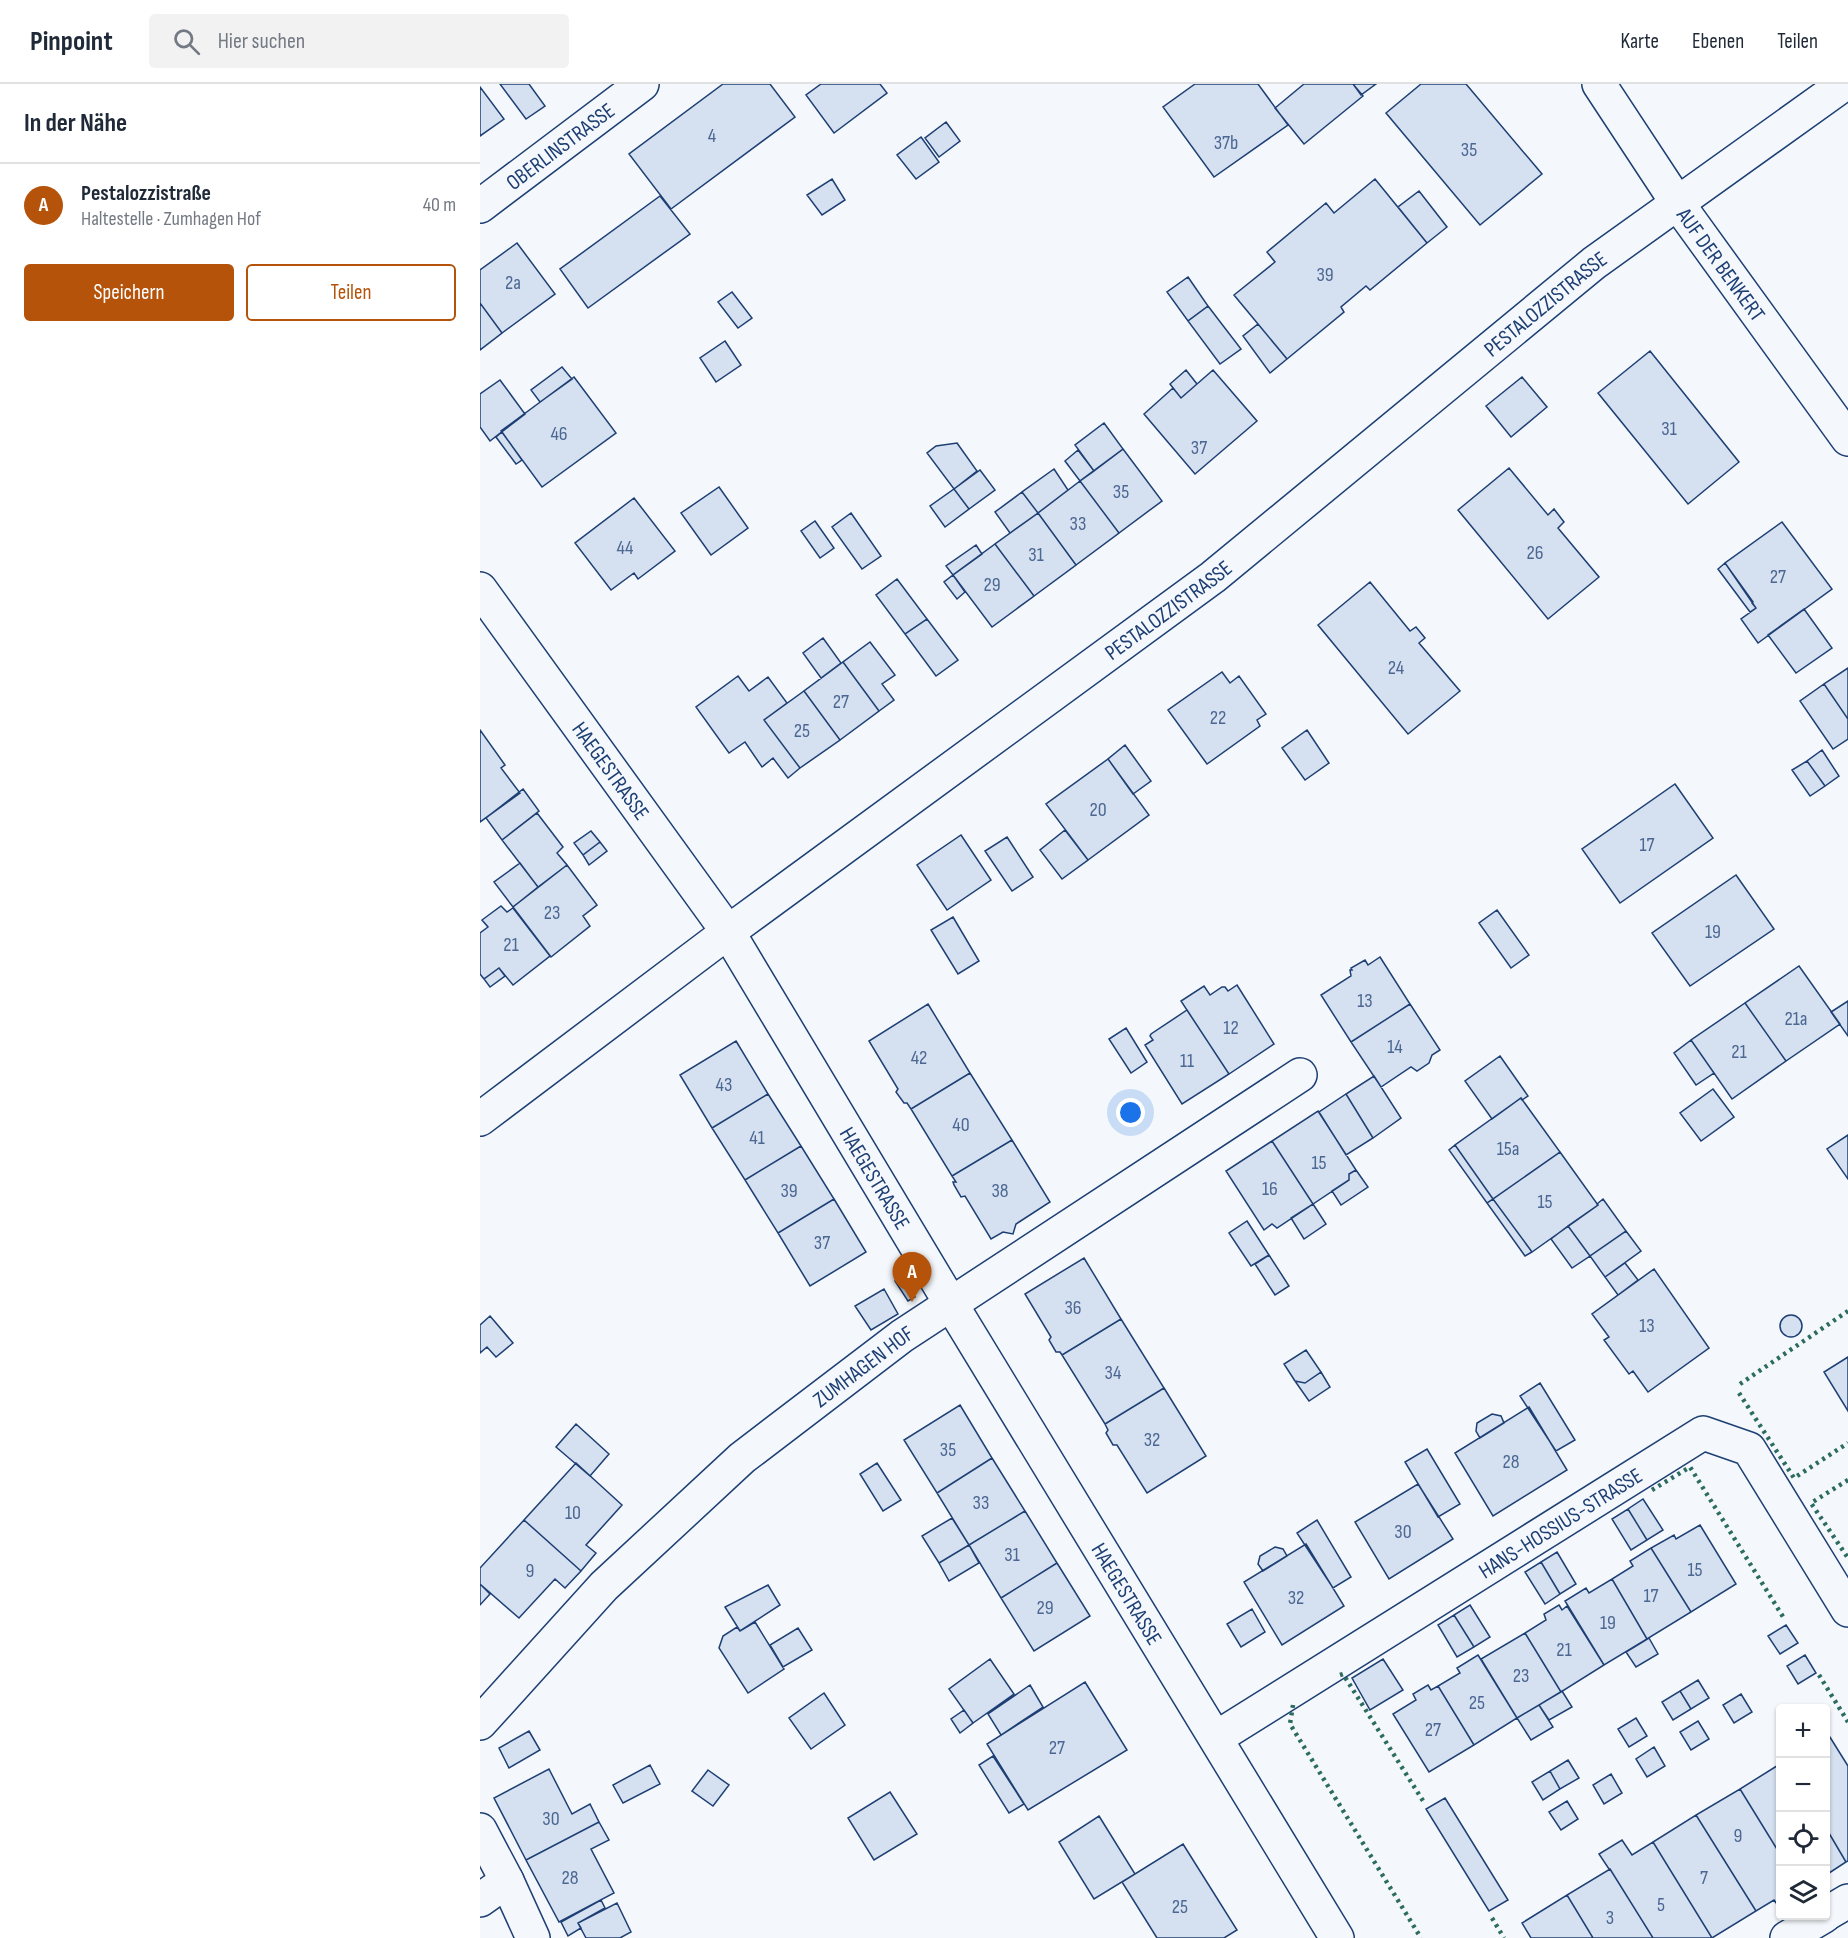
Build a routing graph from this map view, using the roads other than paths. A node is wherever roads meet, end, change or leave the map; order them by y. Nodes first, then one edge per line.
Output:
1 (642, 84) edge
2 (1599, 84) edge
3 (1844, 84) edge
4 (1678, 204) junction
5 (480, 206) edge
6 (1848, 439) edge
7 (480, 589) edge
8 (728, 932) junction
9 (1300, 1075) dead end
10 (480, 1119) edge
11 (951, 1304) junction
12 (1848, 1610) edge
13 (480, 1723) edge
14 (1216, 1738) junction
15 (480, 1830) edge
16 (507, 1881) junction
17 (480, 1900) edge
18 (1848, 1901) edge
19 (1830, 1912) edge
20 (1817, 1920) edge
21 (533, 1938) edge
22 (1337, 1938) edge
23 (1787, 1938) edge

1 - 5 street, OBERLINSTRASSE
2 - 4 street, AUF DER BENKERT
3 - 4 street, PESTALOZZISTRASSE
4 - 6 street, AUF DER BENKERT
4 - 8 street, PESTALOZZISTRASSE
7 - 8 street, HAEGESTRASSE
8 - 10 street, PESTALOZZISTRASSE
8 - 11 street, HAEGESTRASSE
9 - 11 street, ZUMHAGEN HOF
11 - 13 street, ZUMHAGEN HOF
11 - 14 street, HAEGESTRASSE
12 - 14 street, HANS-HOSSIUS-STRASSE
14 - 22 street, HAEGESTRASSE
15 - 16 street
16 - 17 street
16 - 21 street
18 - 19 street
20 - 23 street

